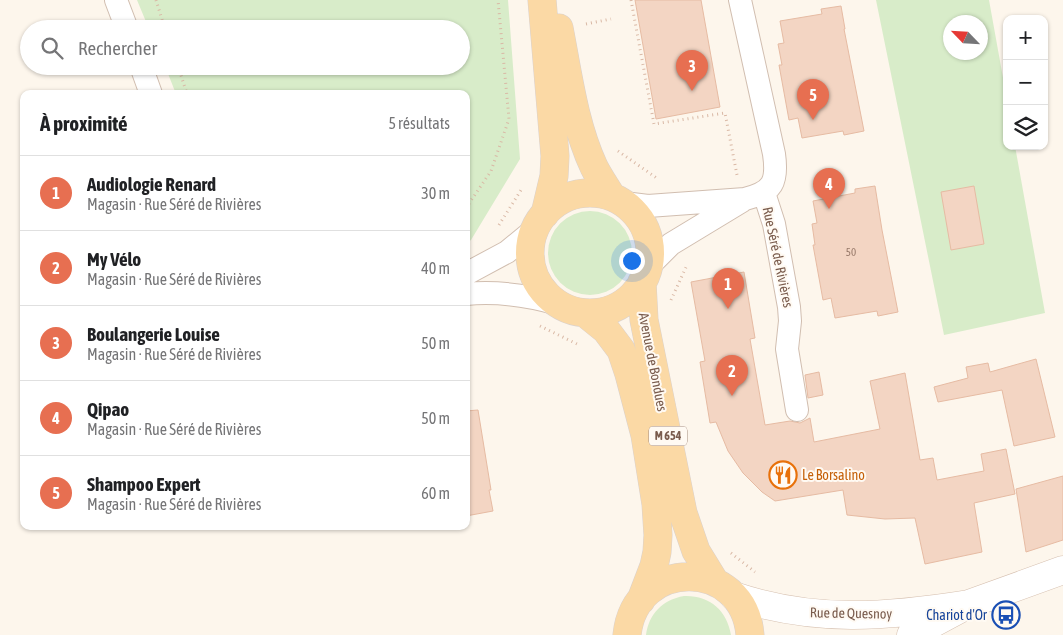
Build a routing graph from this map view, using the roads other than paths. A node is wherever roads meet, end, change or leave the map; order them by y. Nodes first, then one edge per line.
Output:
1 (116, 0) edge
2 (542, 0) edge
3 (553, 0) edge
4 (740, 0) edge
5 (124, 20) edge
6 (144, 75) edge
7 (150, 90) edge
8 (755, 196) junction
9 (618, 200) junction
10 (540, 221) junction
11 (470, 272) edge
12 (646, 274) junction
13 (470, 294) edge
14 (558, 304) junction
15 (584, 312) junction
16 (797, 410) dead end
17 (1063, 570) edge
18 (725, 589) junction
19 (641, 600) junction
20 (969, 604) junction
21 (627, 635) edge
22 (750, 635) edge
23 (911, 635) edge

1 - 5 street
2 - 10 main road
3 - 9 main road
4 - 8 street, Rue Séré de Rivières
6 - 7 street
8 - 9 street, Rue Séré de Rivières
8 - 12 street, Rue Séré de Rivières
8 - 16 street, Rue Séré de Rivières
9 - 10 main road
9 - 12 main road
10 - 11 street
10 - 14 main road
12 - 15 main road
12 - 18 main road, Avenue de Bondues / M 654
13 - 14 street
14 - 15 main road
15 - 19 main road, Avenue de Bondues / M 654
17 - 20 street, Rue de Quesnoy
18 - 19 main road
18 - 20 street, Rue de Quesnoy
18 - 22 main road, Avenue de Bondues
19 - 21 main road, Avenue de Bondues
20 - 23 street, Rue de Quesnoy

